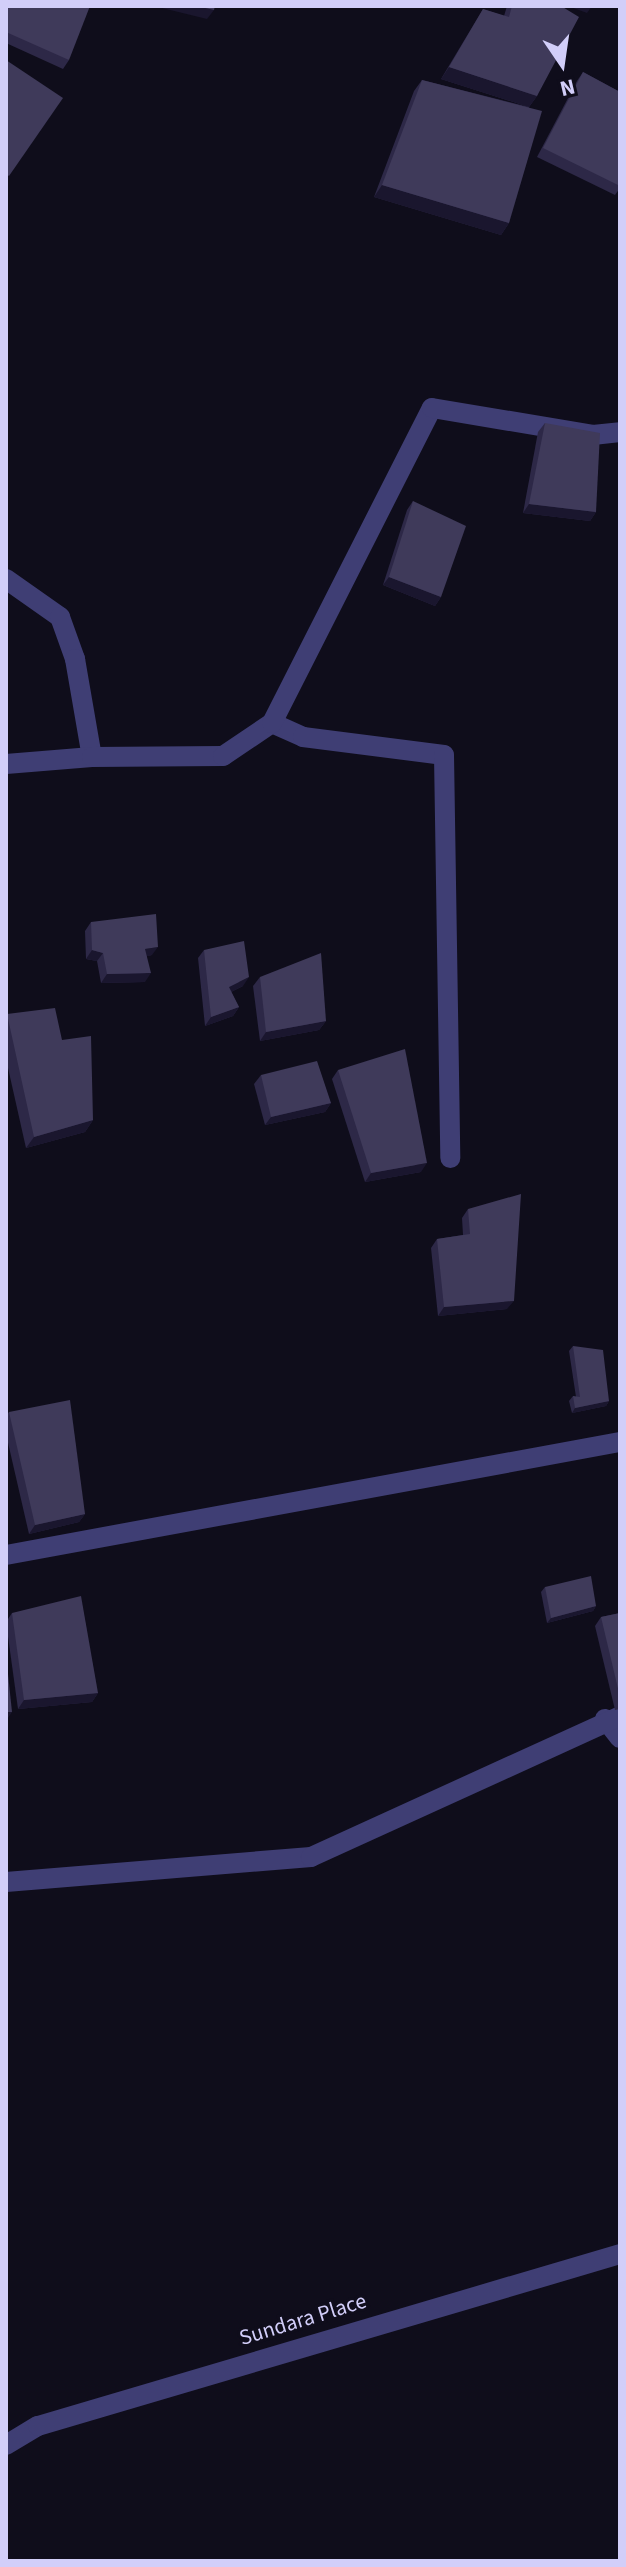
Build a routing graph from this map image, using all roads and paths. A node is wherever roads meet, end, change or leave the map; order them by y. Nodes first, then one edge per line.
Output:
1 (620, 432) edge
2 (6, 579) edge
3 (272, 723) junction
4 (92, 757) junction
5 (6, 764) edge
6 (450, 1158) dead end
7 (620, 1442) edge
8 (6, 1555) edge
9 (612, 1718) edge
10 (620, 1738) edge
11 (6, 1882) edge
12 (620, 2254) edge
13 (6, 2445) edge

1 - 3 street
2 - 4 street
3 - 4 street
3 - 6 street
4 - 5 street
7 - 8 street
9 - 10 street
9 - 11 street
12 - 13 street, Sundara Place

